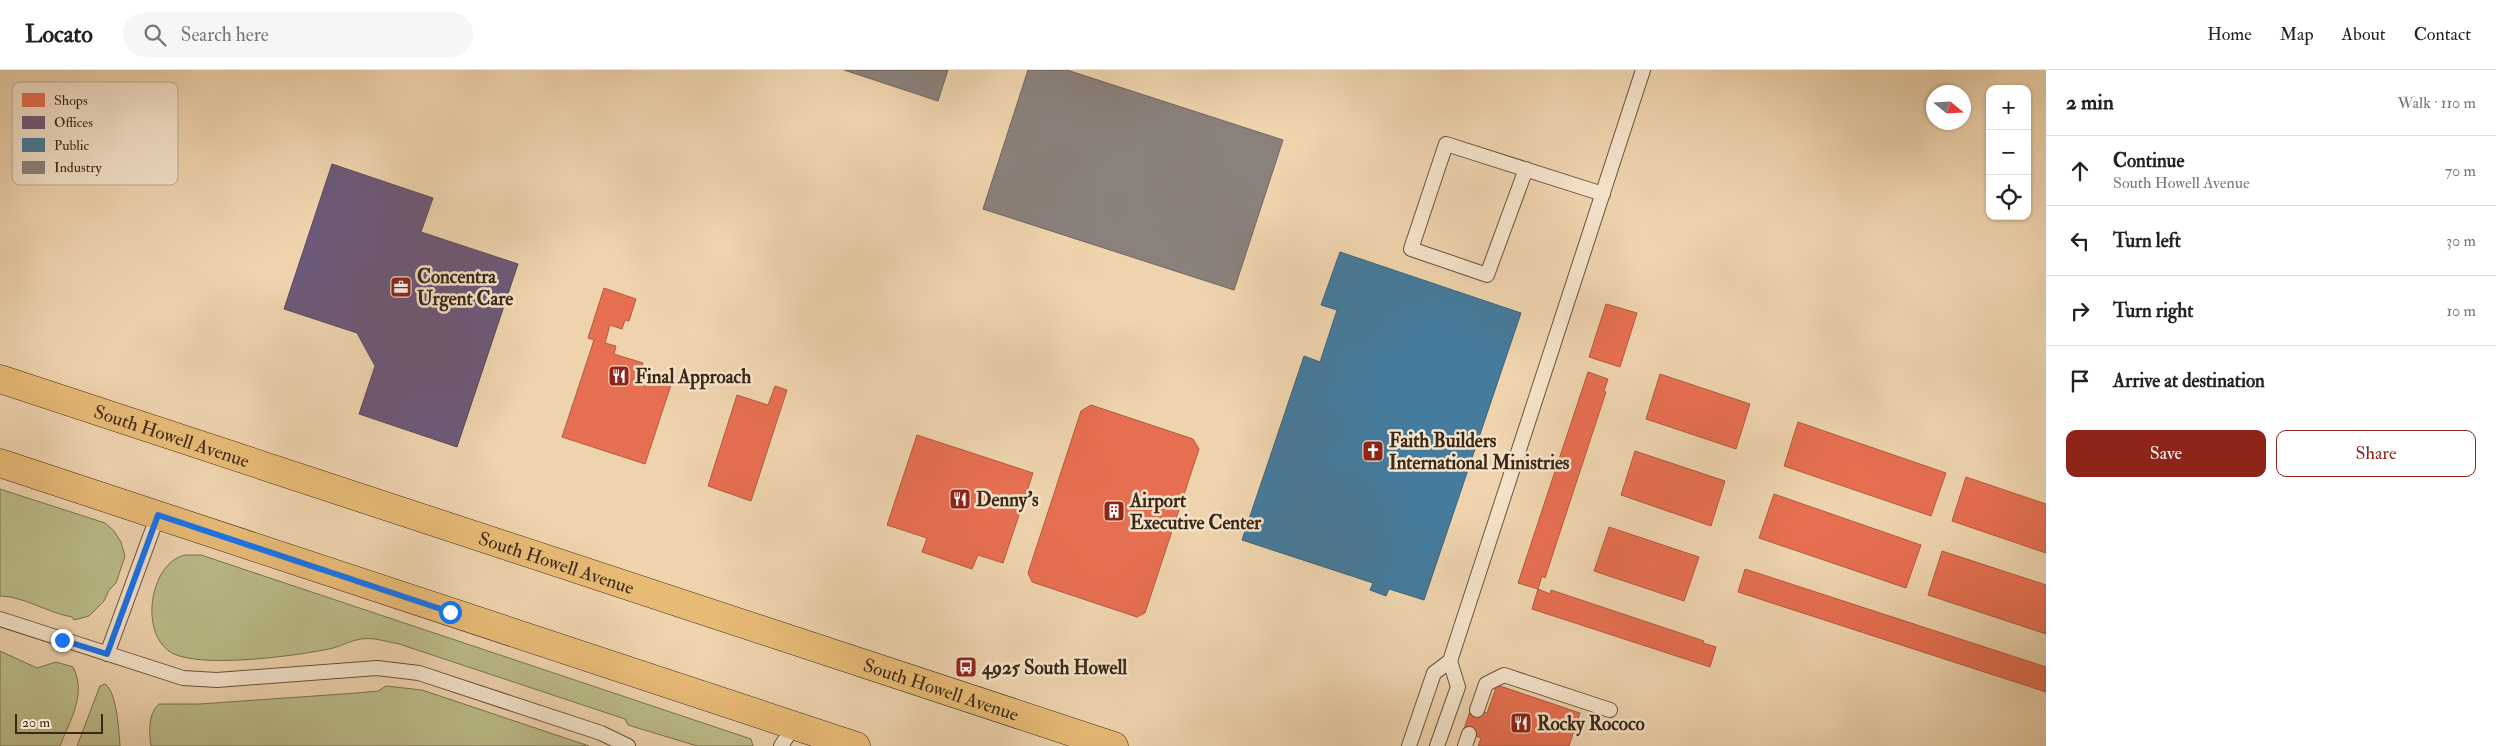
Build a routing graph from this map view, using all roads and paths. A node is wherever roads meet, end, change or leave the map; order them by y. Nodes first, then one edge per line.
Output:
1 (1644, 70) edge
2 (1526, 169) junction
3 (1603, 194) junction
4 (0, 379) edge
5 (0, 463) edge
6 (158, 515) junction
7 (0, 619) edge
8 (107, 654) junction
9 (1450, 661) junction
10 (1477, 710) dead end
11 (1610, 710) dead end
12 (787, 736) edge
13 (628, 746) edge
14 (856, 746) edge
15 (1114, 746) edge
16 (1409, 746) edge
17 (1437, 746) edge

1 - 3 lane
2 - 2 lane
2 - 3 lane
3 - 9 lane
4 - 15 main road, South Howell Avenue
5 - 6 main road
6 - 8 lane
6 - 12 main road
7 - 8 lane
8 - 13 lane
9 - 16 lane
9 - 17 lane
10 - 11 lane
12 - 14 main road

